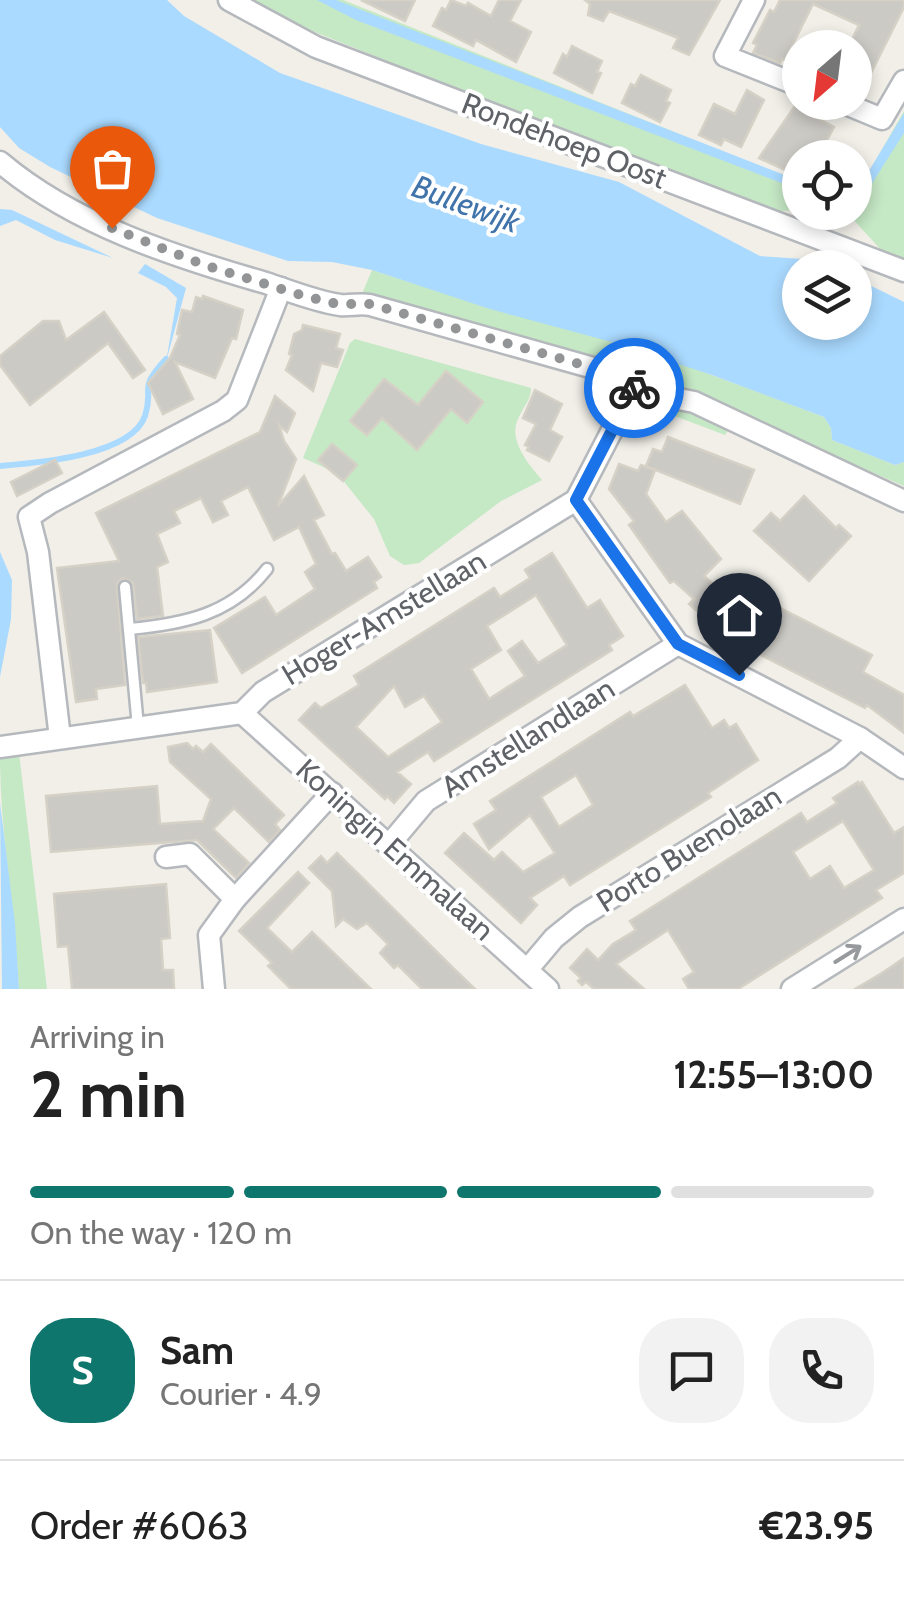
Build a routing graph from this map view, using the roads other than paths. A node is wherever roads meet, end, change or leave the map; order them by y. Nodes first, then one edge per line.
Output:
1 (229, 0) edge
2 (754, 0) edge
3 (782, 79) edge
4 (904, 82) edge
5 (872, 115) edge
6 (0, 162) edge
7 (904, 272) edge
8 (281, 288) junction
9 (636, 384) junction
10 (576, 500) junction
11 (904, 500) edge
12 (267, 569) dead end
13 (125, 587) dead end
14 (128, 629) junction
15 (678, 644) junction
16 (242, 713) junction
17 (138, 727) junction
18 (60, 738) junction
19 (860, 738) junction
20 (0, 748) edge
21 (904, 768) edge
22 (332, 793) junction
23 (390, 845) junction
24 (166, 857) dead end
25 (235, 899) junction
26 (904, 919) edge
27 (527, 970) junction
28 (214, 989) edge
29 (548, 989) edge
30 (792, 989) edge

1 - 7 street, Rondehoep Oost
2 - 3 street
4 - 5 street
6 - 8 street
8 - 9 street
8 - 18 street
9 - 10 street
9 - 11 street
10 - 15 street
10 - 16 street, Hoger-Amstellaan
12 - 14 lane
13 - 14 lane
14 - 17 lane
15 - 19 street
15 - 23 street, Amstellandlaan
16 - 17 street
16 - 22 street, Koningin Emmalaan
17 - 18 street
18 - 20 street
19 - 21 street
19 - 27 street, Porto Buenolaan
22 - 23 street, Koningin Emmalaan
22 - 25 street
23 - 27 street, Koningin Emmalaan
24 - 25 street
25 - 28 street
30 -> 26 street
27 - 29 street, Koningin Emmalaan

